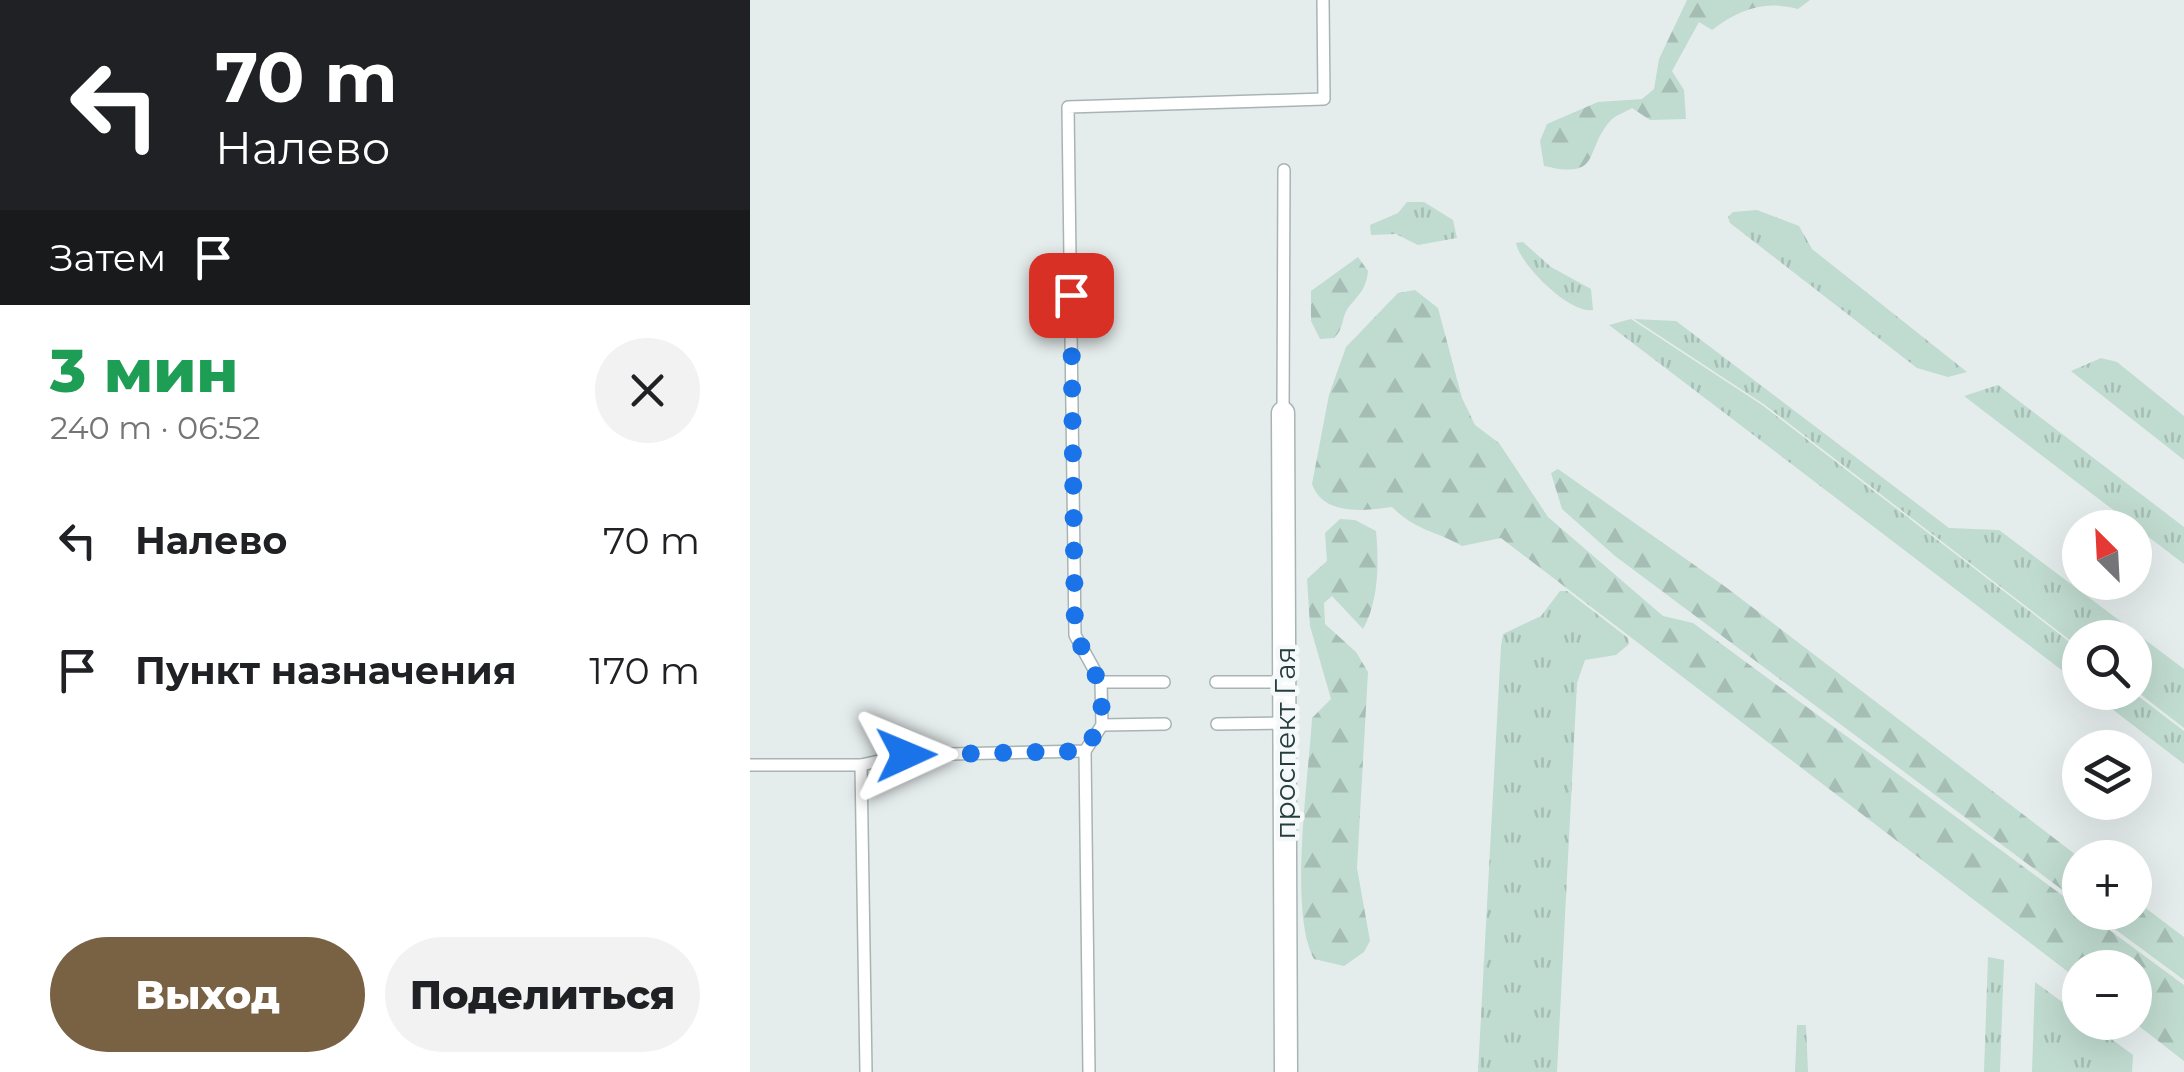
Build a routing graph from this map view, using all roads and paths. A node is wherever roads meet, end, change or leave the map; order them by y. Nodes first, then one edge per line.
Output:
1 (1323, 0) edge
2 (1284, 170) dead end
3 (1283, 413) joint
4 (1102, 682) junction
5 (1164, 682) dead end
6 (1216, 682) dead end
7 (1284, 682) junction
8 (1284, 723) junction
9 (1165, 724) dead end
10 (1217, 724) dead end
11 (1102, 725) junction
12 (1085, 751) junction
13 (750, 765) edge
14 (861, 765) junction
15 (866, 1072) edge
16 (1088, 1072) edge
17 (1286, 1072) edge

1 - 4 lane
2 - 3 lane
3 - 7 street, проспект Гая
4 - 5 lane
4 - 11 lane
6 - 7 lane
7 - 8 street, проспект Гая
8 - 10 lane
8 - 17 street, проспект Гая
9 - 11 lane
11 - 12 lane
12 - 14 lane
12 - 16 lane
13 - 14 lane
14 - 15 lane

